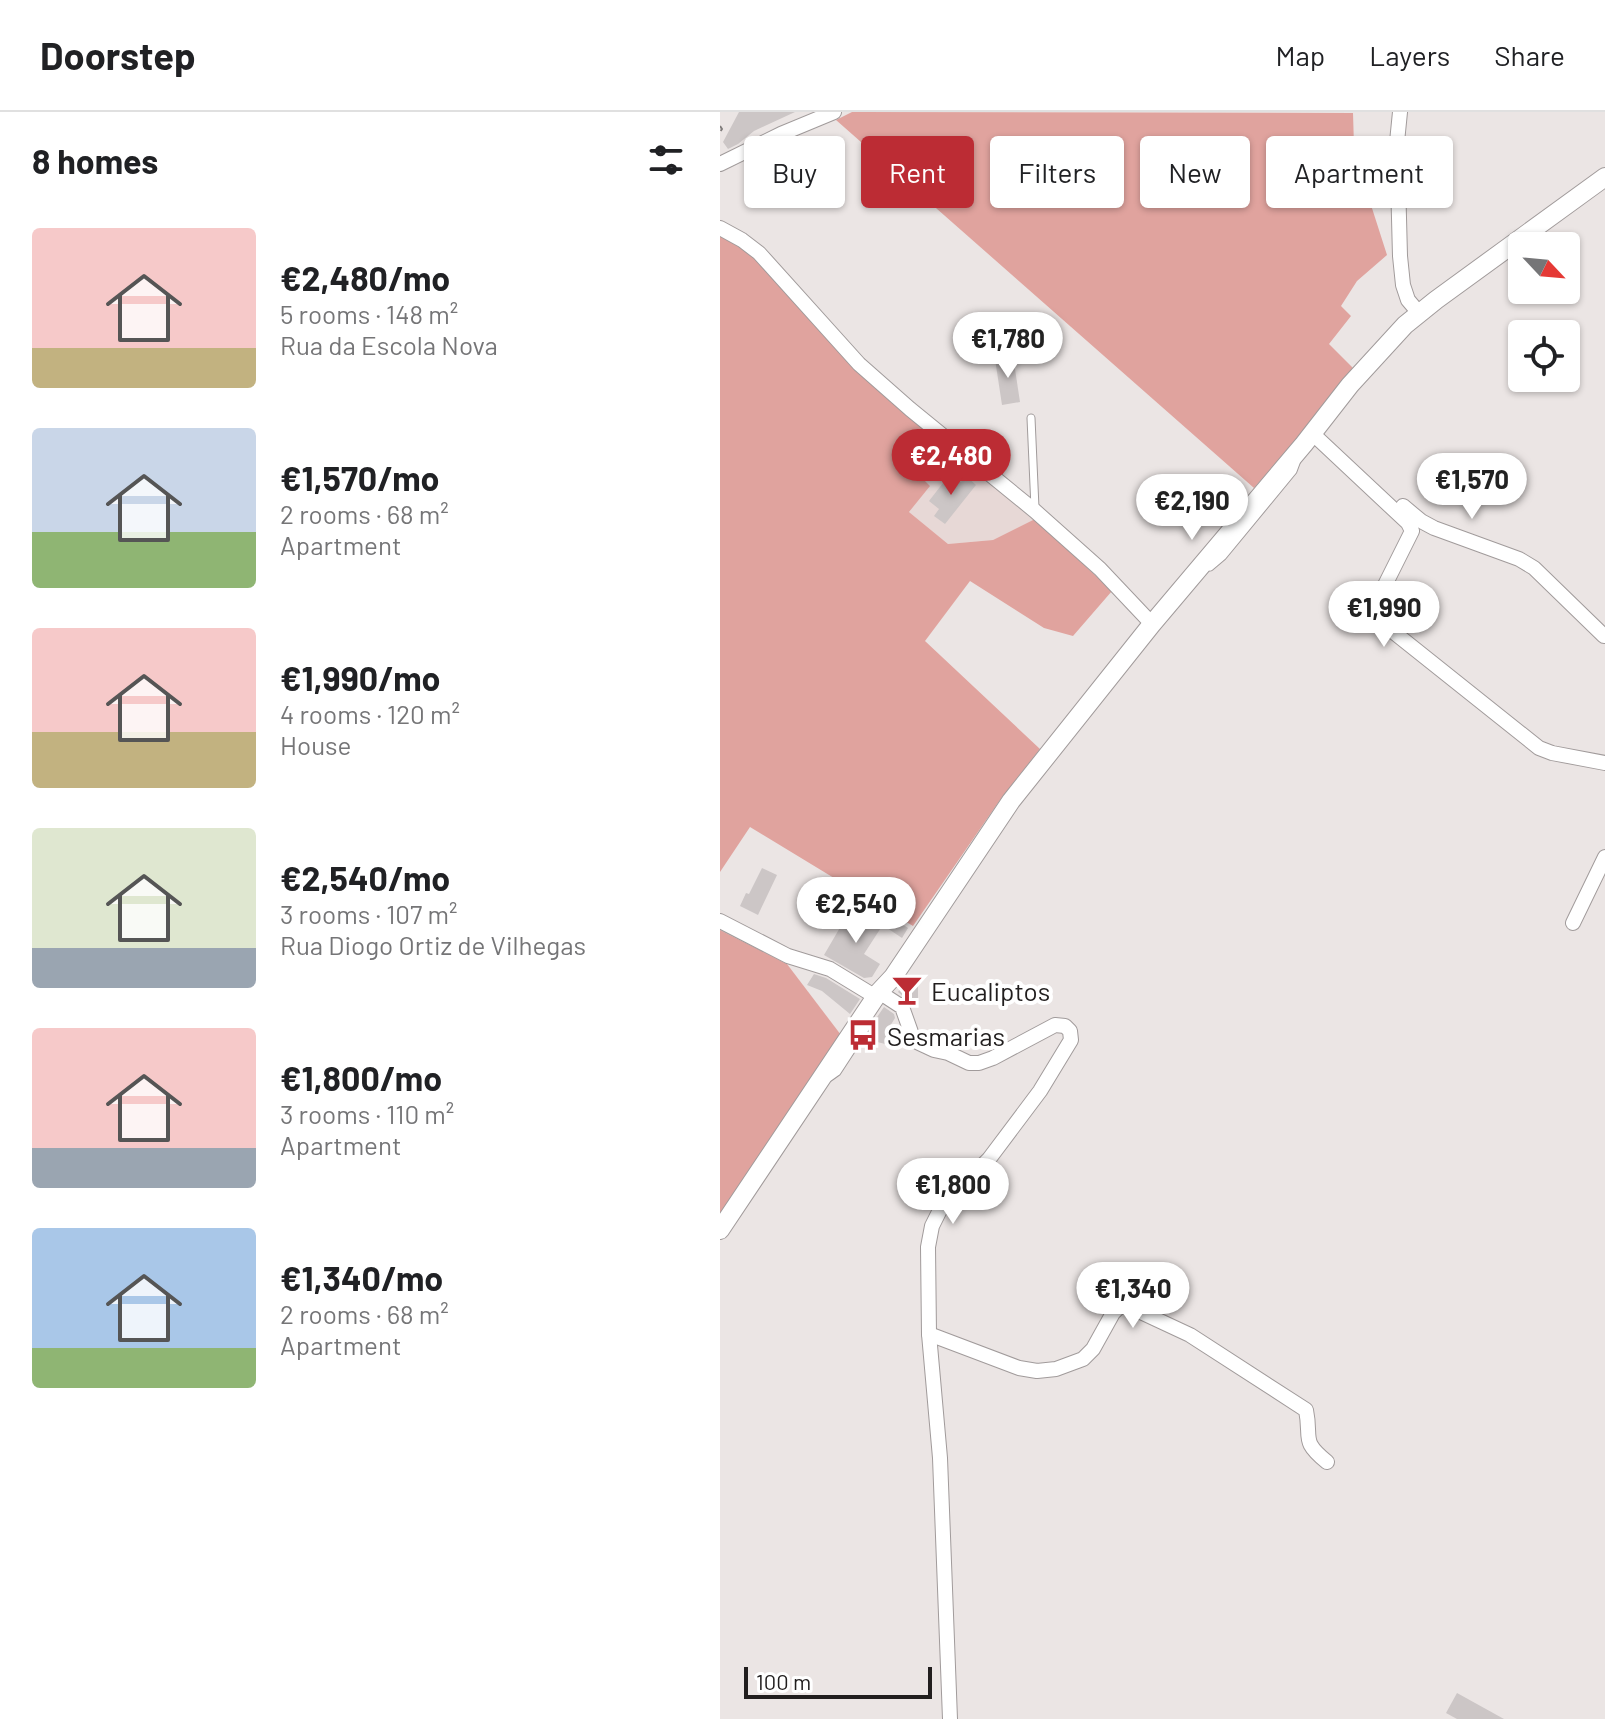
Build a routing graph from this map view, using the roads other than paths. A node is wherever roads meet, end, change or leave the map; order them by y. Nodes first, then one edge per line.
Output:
1 (834, 112) edge
2 (1400, 112) edge
3 (720, 164) edge
4 (1605, 177) edge
5 (720, 228) edge
6 (1419, 313) junction
7 (1031, 418) dead end
8 (1311, 435) junction
9 (1035, 511) junction
10 (1152, 624) junction
11 (1604, 636) edge
12 (1605, 763) edge
13 (1605, 857) edge
14 (720, 921) edge
15 (1573, 923) dead end
16 (878, 995) junction
17 (720, 1230) edge
18 (929, 1334) junction
19 (1327, 1462) dead end
20 (950, 1719) edge

1 - 3 street
2 - 6 street
4 - 6 main road
5 - 9 street
6 - 8 main road
7 - 9 lane
8 - 10 main road
8 - 11 street
8 - 12 street
9 - 10 street
10 - 16 main road
13 - 15 street
14 - 16 street
16 - 17 main road
16 - 18 street
18 - 19 street
18 - 20 street

